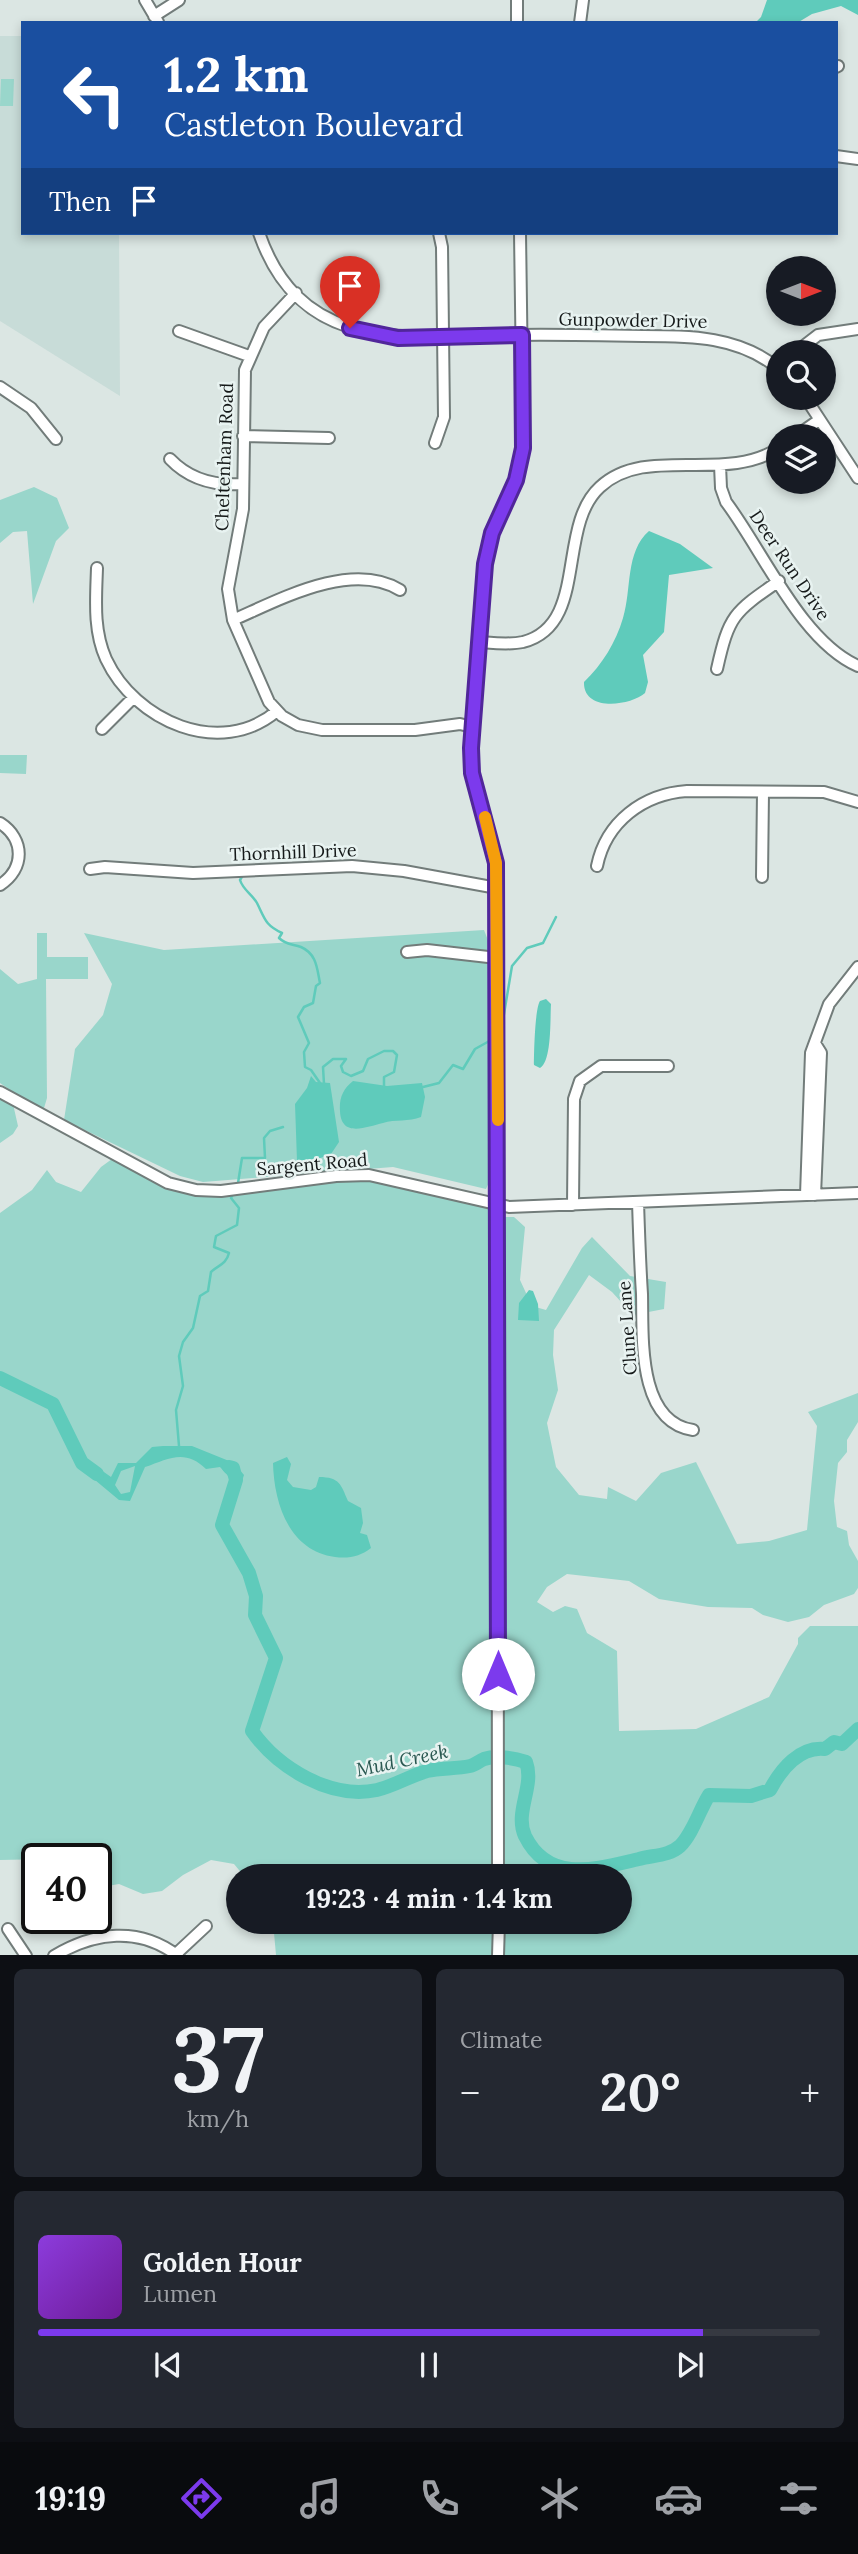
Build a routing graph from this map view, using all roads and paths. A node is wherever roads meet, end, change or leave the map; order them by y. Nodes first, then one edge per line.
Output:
1 (145, 0) edge
2 (179, 0) edge
3 (517, 0) edge
4 (583, 0) edge
5 (156, 20) edge
6 (517, 21) edge
7 (580, 21) edge
8 (838, 156) edge
9 (858, 159) edge
10 (260, 235) edge
11 (439, 235) edge
12 (520, 235) edge
13 (296, 293) junction
14 (858, 329) edge
15 (179, 331) dead end
16 (522, 335) junction
17 (443, 337) junction
18 (812, 340) edge
19 (249, 356) junction
20 (766, 361) edge
21 (0, 387) edge
22 (812, 410) edge
23 (819, 420) junction
24 (813, 424) edge
25 (243, 436) junction
26 (329, 438) dead end
27 (56, 439) dead end
28 (435, 443) dead end
29 (766, 454) edge
30 (170, 459) dead end
31 (720, 465) junction
32 (858, 478) edge
33 (243, 484) junction
34 (97, 568) dead end
35 (779, 581) junction
36 (400, 590) dead end
37 (233, 620) junction
38 (480, 642) junction
39 (858, 666) edge
40 (717, 669) dead end
41 (133, 698) junction
42 (277, 711) junction
43 (469, 727) junction
44 (102, 729) dead end
45 (763, 792) junction
46 (858, 802) edge
47 (0, 823) edge
48 (597, 866) dead end
49 (90, 869) dead end
50 (762, 877) dead end
51 (0, 885) edge
52 (497, 888) junction
53 (407, 952) dead end
54 (497, 958) junction
55 (857, 971) edge
56 (668, 1066) dead end
57 (0, 1092) edge
58 (858, 1193) edge
59 (810, 1195) junction
60 (638, 1202) junction
61 (498, 1204) junction
62 (573, 1205) junction
63 (694, 1430) dead end
64 (498, 1864) edge
65 (206, 1926) dead end
66 (8, 1929) dead end
67 (499, 1934) edge
68 (26, 1955) edge
69 (54, 1955) edge
70 (177, 1955) edge
71 (498, 1955) edge

1 - 5 street
2 - 5 street
3 - 6 street
4 - 7 street
8 - 9 street
10 - 13 street, Gunpowder Drive
11 - 17 street
12 - 16 street
13 - 17 street, Gunpowder Drive
13 - 19 street, Cheltenham Road
14 - 18 street
15 - 19 street
16 - 17 street, Gunpowder Drive
16 - 20 street, Gunpowder Drive
16 - 38 street
17 - 28 street
19 - 25 street, Cheltenham Road
21 - 27 street
22 - 23 street
23 - 24 street
23 - 32 street
25 - 26 street
25 - 33 street, Cheltenham Road
29 - 31 street
30 - 33 street
31 - 35 street, Deer Run Drive
31 - 38 street
33 - 37 street, Cheltenham Road
34 - 41 street
35 - 39 street, Deer Run Drive
35 - 40 street
36 - 37 street
37 - 42 street, Cheltenham Road
38 - 43 street
41 - 42 street
41 - 44 street
42 - 43 street
43 - 52 street
45 - 46 street
45 - 48 street
45 - 50 street
47 - 51 street
49 - 52 street, Thornhill Drive
52 - 54 street
53 - 54 street
54 - 61 street
55 - 59 street
56 - 62 street
57 - 61 street, Sargent Road
58 - 59 street, Sargent Road
59 - 60 street, Sargent Road
60 - 62 street, Sargent Road
60 - 63 street, Clune Lane
61 - 62 street, Sargent Road
61 - 64 street
65 - 70 street
66 - 68 street
67 - 71 street
69 - 70 street

